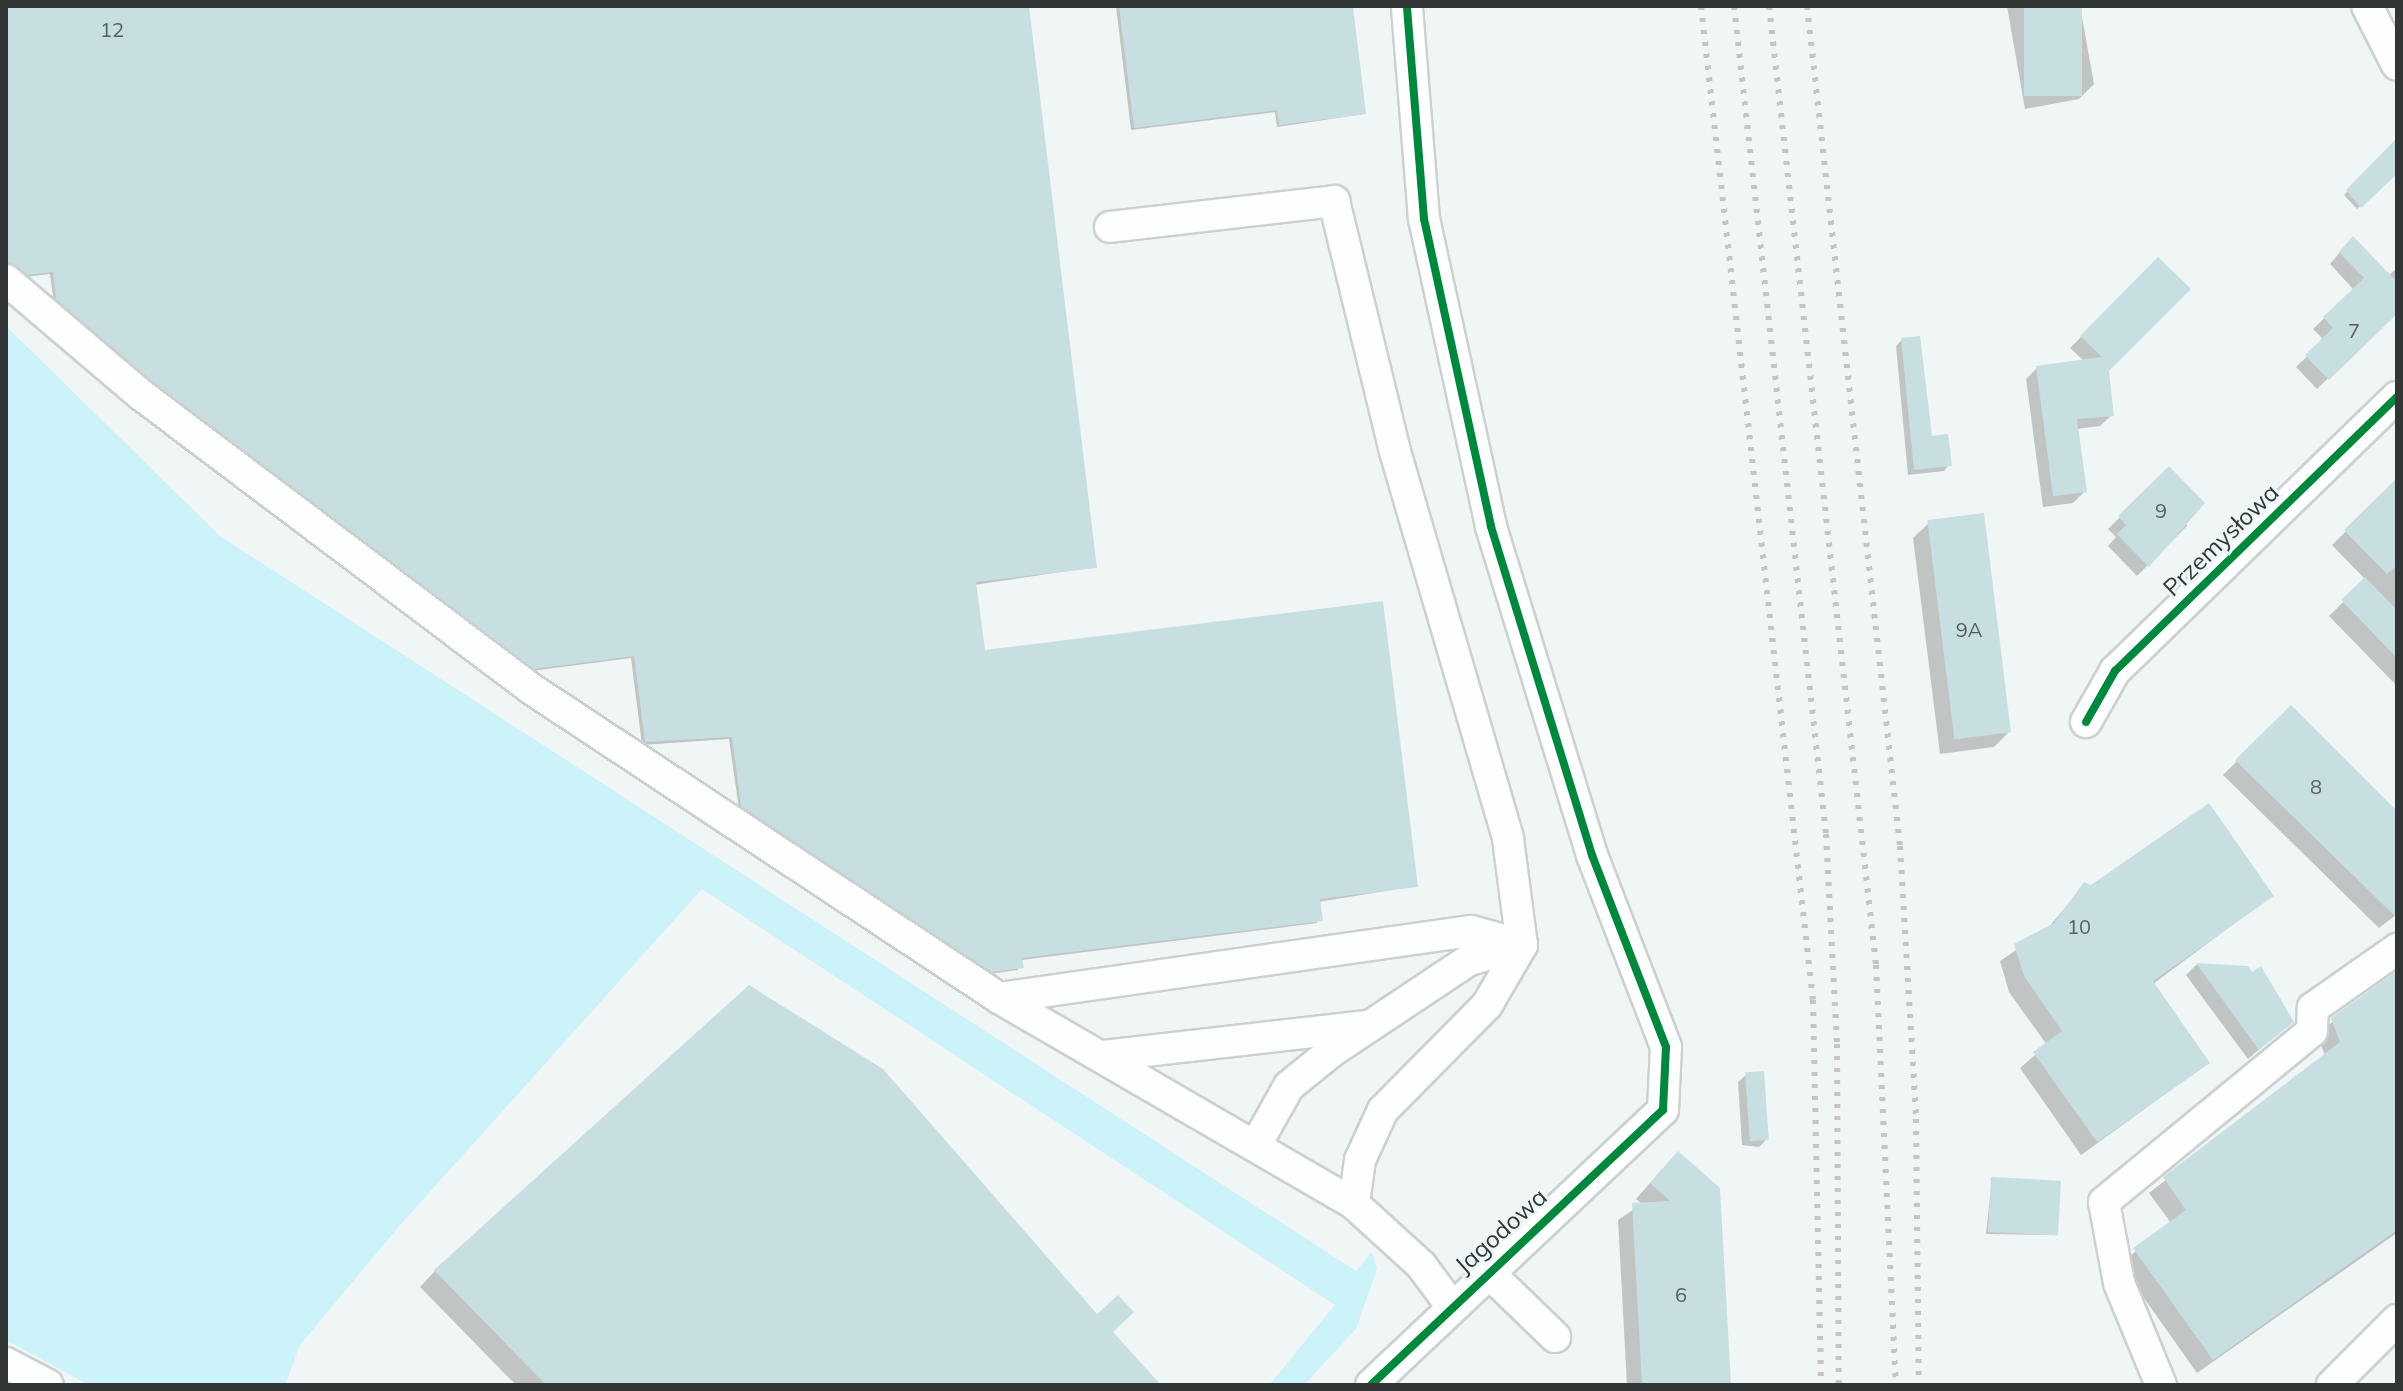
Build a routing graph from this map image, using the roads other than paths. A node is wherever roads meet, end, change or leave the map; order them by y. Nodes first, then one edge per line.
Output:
1 (1407, 6) edge
2 (2367, 6) edge
3 (2397, 65) edge
4 (1110, 227) dead end
5 (6, 280) edge
6 (2397, 397) edge
7 (2086, 722) dead end
8 (1522, 945) junction
9 (2397, 949) edge
10 (999, 998) junction
11 (1374, 1025) junction
12 (1103, 1056) junction
13 (1257, 1143) junction
14 (1354, 1204) junction
15 (1487, 1271) junction
16 (1450, 1304) junction
17 (2397, 1320) edge
18 (1555, 1337) dead end
19 (6, 1363) edge
20 (48, 1385) edge
21 (1371, 1385) edge
22 (2161, 1385) edge
23 (2332, 1385) edge

1 - 15 street, Jagodowa
2 - 3 street
4 - 8 street
5 - 10 street
6 - 7 street, Przemysłowa
8 - 10 street
8 - 11 street
8 - 14 street
9 - 22 street
10 - 12 street
11 - 12 street
11 - 13 street
12 - 13 street
13 - 14 street
14 - 16 street
15 - 16 street, Jagodowa
15 - 18 street
16 - 21 street, Jagodowa
17 - 23 street
19 - 20 street

